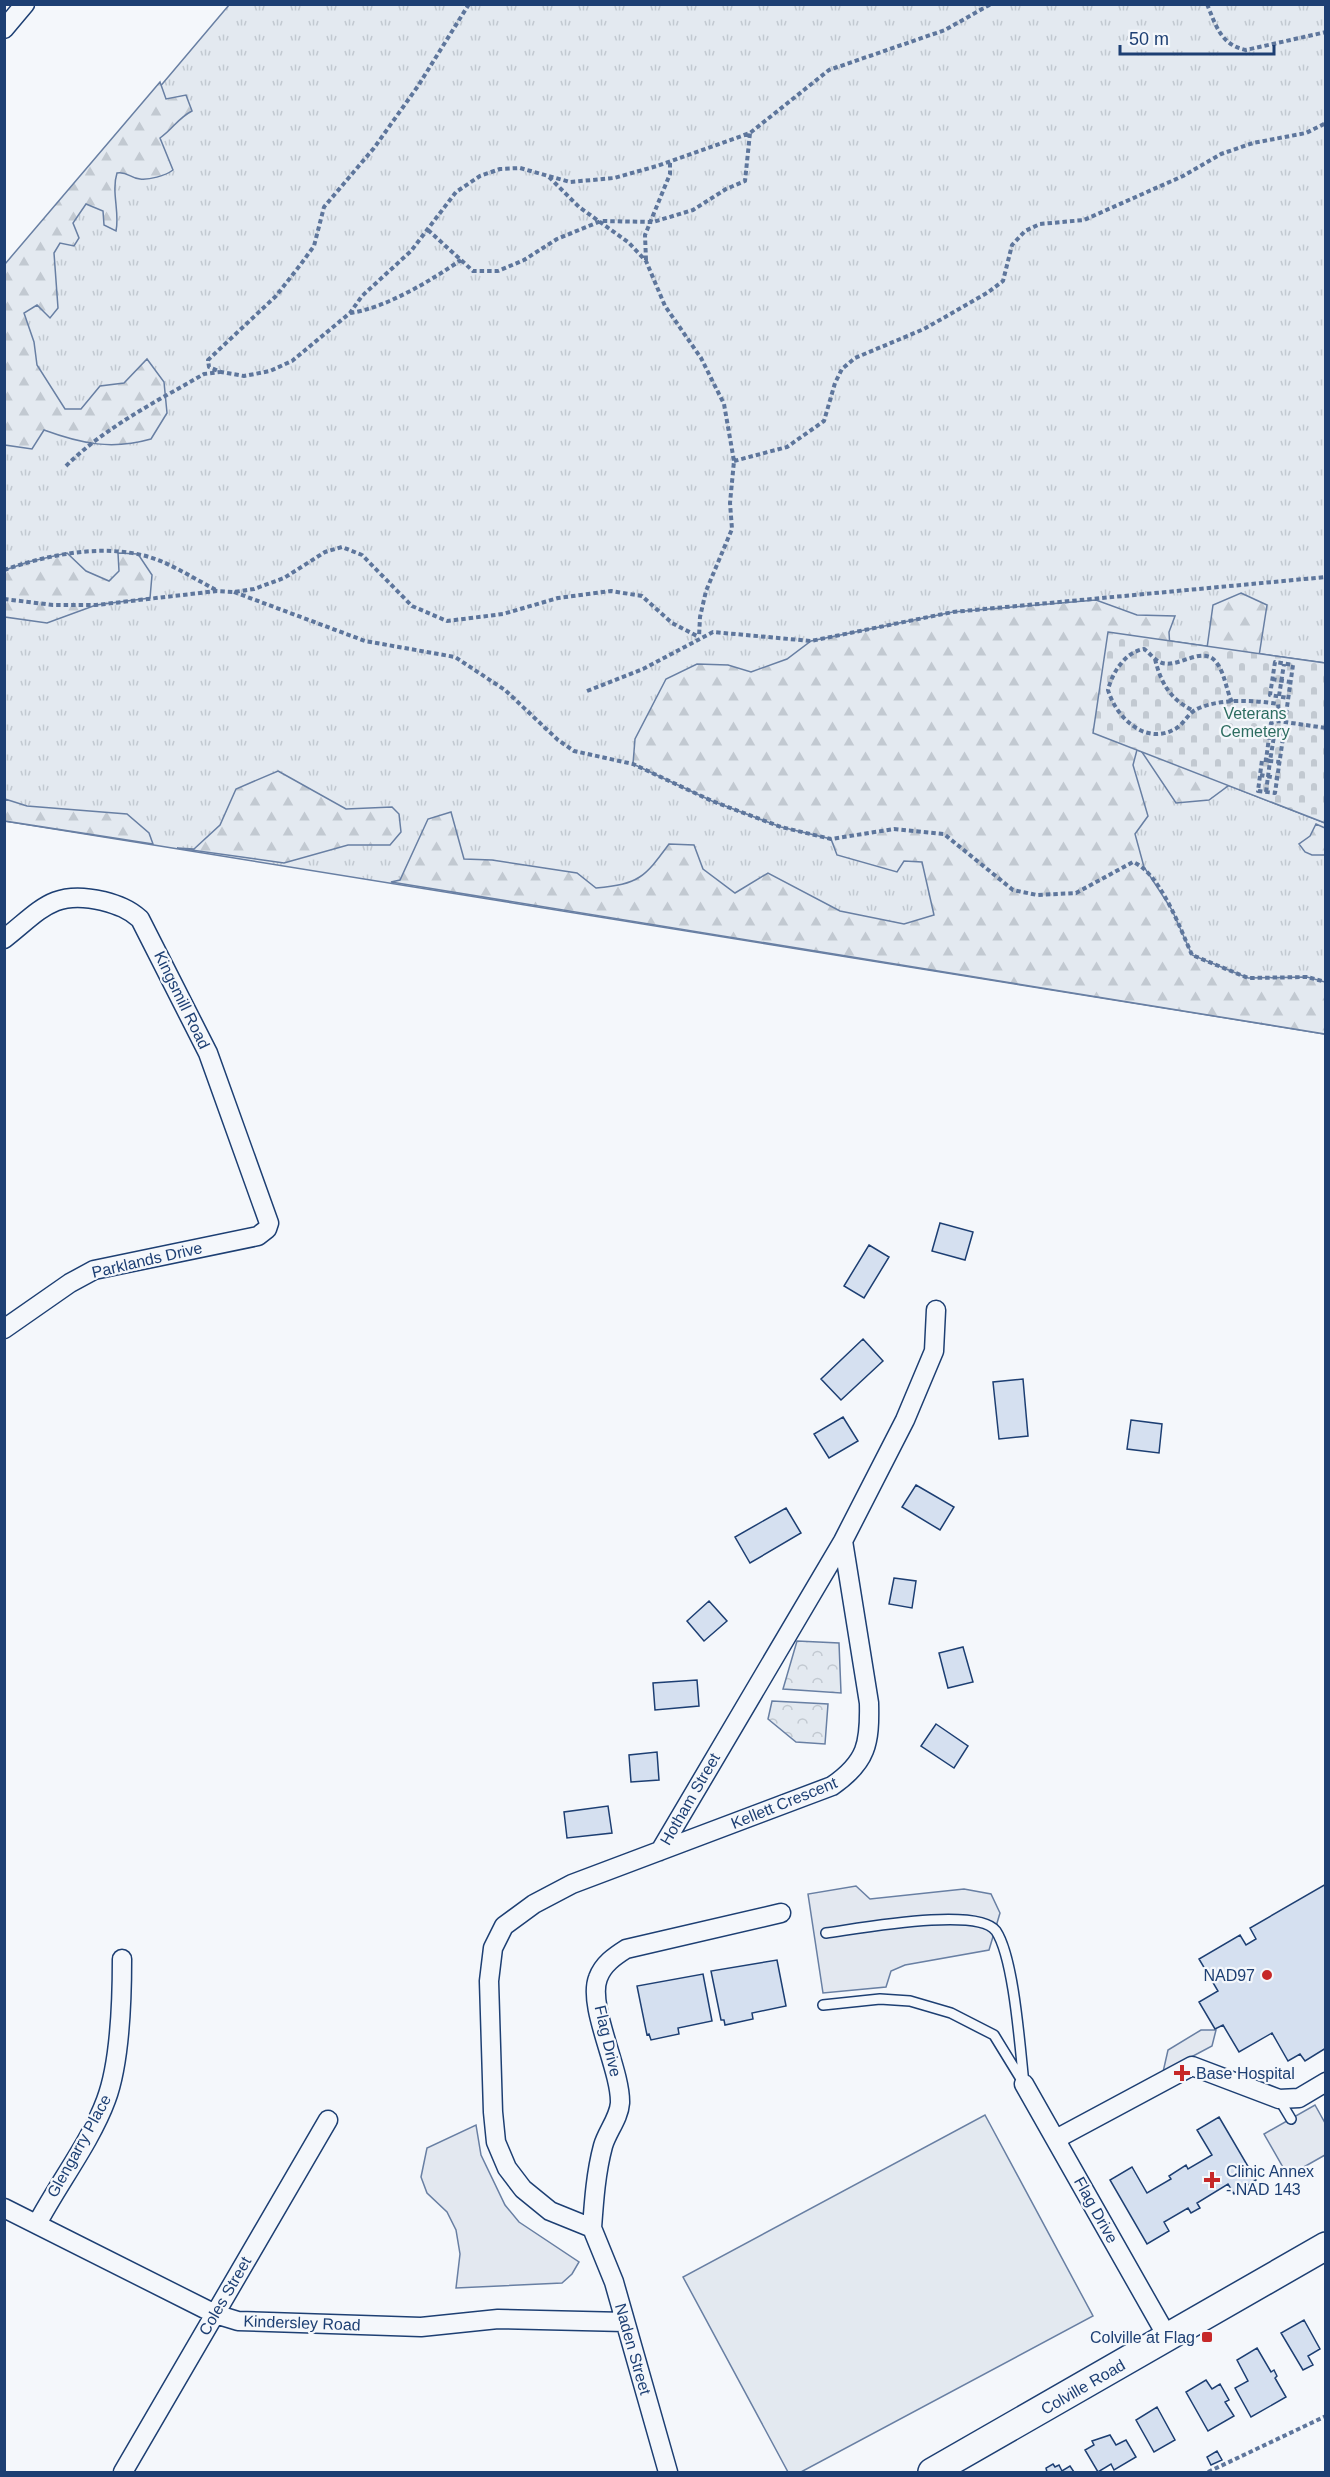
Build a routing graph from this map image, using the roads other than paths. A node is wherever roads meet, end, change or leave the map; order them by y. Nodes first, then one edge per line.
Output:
1 (26, 4) edge
2 (4, 29) edge
3 (4, 939) edge
4 (267, 1229) joint
5 (936, 1311) dead end
6 (4, 1329) edge
7 (843, 1541) junction
8 (660, 1851) junction
9 (781, 1913) dead end
10 (826, 1933) dead end
11 (122, 1959) dead end
12 (823, 2005) dead end
13 (1326, 2082) edge
14 (1024, 2084) junction
15 (1279, 2099) junction
16 (1291, 2119) dead end
17 (328, 2120) dead end
18 (1056, 2139) junction
19 (4, 2208) edge
20 (37, 2223) junction
21 (592, 2228) junction
22 (1326, 2246) edge
23 (215, 2313) junction
24 (625, 2322) junction
25 (1168, 2338) junction
26 (123, 2472) edge
27 (668, 2472) edge
28 (932, 2472) edge

1 - 2 street
3 - 4 street, Kingsmill Road
4 - 6 street, Parklands Drive
5 - 7 street, Hotham Street
7 - 8 street, Hotham Street
7 - 8 street, Kellett Crescent
8 - 21 street, Hotham Street
9 - 21 street, Flag Drive
10 - 14 lane
11 - 20 street, Glengarry Place
12 - 14 lane
13 - 15 street
14 - 18 street, Flag Drive
15 - 16 lane
15 - 18 street
17 - 23 street, Coles Street
18 - 25 street, Flag Drive
19 - 20 street, Kindersley Road
20 - 23 street, Kindersley Road
21 - 24 street, Naden Street
22 - 25 street, Colville Road
23 - 24 street, Kindersley Road
23 - 26 street, Coles Street
24 - 27 street, Naden Street
25 - 28 street, Colville Road

